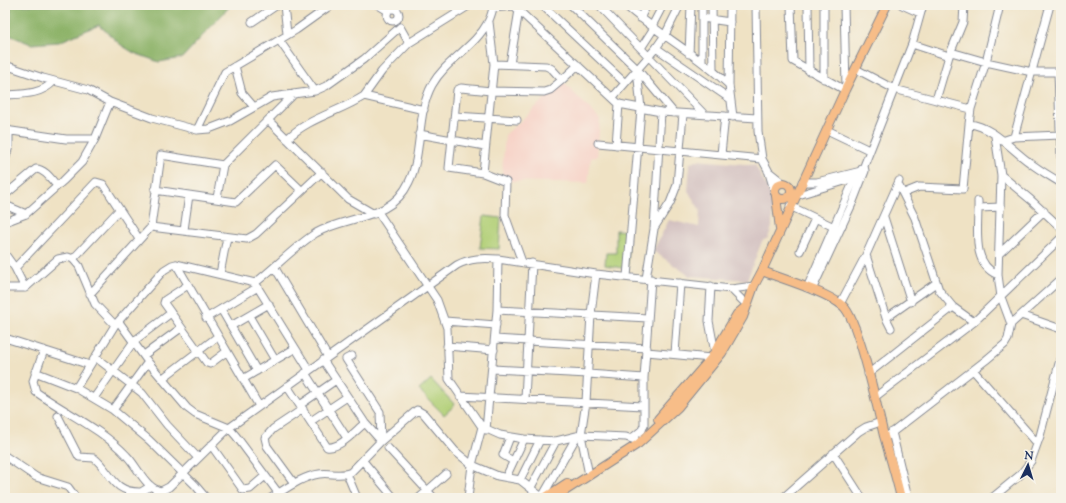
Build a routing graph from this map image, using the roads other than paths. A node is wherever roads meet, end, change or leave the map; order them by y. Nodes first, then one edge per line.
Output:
1 (277, 5) edge
2 (284, 5) edge
3 (331, 5) edge
4 (378, 5) edge
5 (542, 5) edge
6 (571, 5) edge
7 (598, 5) edge
8 (647, 5) edge
9 (663, 5) edge
10 (680, 5) edge
11 (691, 5) edge
12 (702, 5) edge
13 (712, 5) edge
14 (730, 5) edge
15 (756, 5) edge
16 (791, 5) edge
17 (808, 5) edge
18 (824, 5) edge
19 (844, 5) edge
20 (887, 5) edge
21 (902, 5) edge
22 (922, 5) edge
23 (964, 5) edge
24 (1000, 5) edge
25 (1050, 5) edge
26 (467, 6) edge
27 (627, 6) edge
28 (494, 7) edge
29 (515, 7) edge
30 (392, 8) edge
31 (920, 13) junction
32 (640, 18) junction
33 (702, 18) junction
34 (713, 20) junction
35 (252, 22) dead end
36 (489, 22) junction
37 (730, 22) junction
38 (400, 27) junction
39 (653, 27) junction
40 (287, 34) junction
41 (665, 36) junction
42 (279, 40) junction
43 (409, 43) junction
44 (912, 44) junction
45 (641, 48) junction
46 (656, 48) junction
47 (690, 54) junction
48 (950, 54) junction
49 (649, 56) junction
50 (702, 61) junction
51 (986, 62) junction
52 (494, 64) junction
53 (510, 64) junction
54 (5, 65) edge
55 (578, 65) junction
56 (235, 66) junction
57 (638, 69) junction
58 (713, 70) junction
59 (856, 70) junction
60 (810, 71) junction
61 (1032, 72) junction
62 (1060, 72) edge
63 (824, 79) junction
64 (562, 80) junction
65 (54, 81) junction
66 (625, 83) junction
67 (729, 85) junction
68 (845, 88) junction
69 (894, 89) junction
70 (314, 91) junction
71 (491, 91) junction
72 (1060, 92) edge
73 (294, 94) junction
74 (5, 95) edge
75 (364, 96) junction
76 (612, 97) junction
77 (729, 98) junction
78 (936, 100) junction
79 (110, 102) junction
80 (619, 104) junction
81 (254, 107) junction
82 (641, 109) junction
83 (971, 109) junction
84 (424, 110) junction
85 (661, 112) junction
86 (674, 113) junction
87 (683, 114) junction
88 (704, 114) junction
89 (455, 116) junction
90 (724, 116) junction
91 (733, 117) junction
92 (487, 118) junction
93 (757, 118) junction
94 (268, 120) junction
95 (517, 120) dead end
96 (969, 124) junction
97 (7, 130) edge
98 (197, 130) junction
99 (827, 130) junction
100 (420, 134) junction
101 (1060, 135) edge
102 (996, 136) junction
103 (1014, 137) junction
104 (95, 138) junction
105 (286, 139) junction
106 (453, 140) junction
107 (1002, 141) junction
108 (598, 143) dead end
109 (616, 145) junction
110 (485, 146) junction
111 (638, 146) junction
112 (659, 148) junction
113 (681, 150) junction
114 (869, 150) junction
115 (721, 154) junction
116 (1061, 157) edge
117 (762, 159) junction
118 (5, 160) edge
119 (223, 165) junction
120 (768, 170) junction
121 (322, 172) junction
122 (861, 172) junction
123 (483, 173) junction
124 (1001, 175) junction
125 (802, 182) junction
126 (817, 182) junction
127 (1061, 183) edge
128 (57, 186) junction
129 (155, 190) junction
130 (301, 190) junction
131 (816, 190) junction
132 (789, 193) junction
133 (904, 193) junction
134 (189, 194) junction
135 (776, 194) junction
136 (5, 196) edge
137 (217, 198) junction
138 (5, 205) edge
139 (1001, 207) junction
140 (119, 210) junction
141 (1044, 211) junction
142 (376, 213) junction
143 (26, 214) junction
144 (884, 217) junction
145 (815, 219) junction
146 (5, 222) edge
147 (151, 227) junction
148 (837, 228) junction
149 (1061, 228) edge
150 (654, 229) junction
151 (780, 229) junction
152 (184, 230) junction
153 (227, 237) junction
154 (1061, 238) edge
155 (139, 239) junction
156 (800, 250) dead end
157 (5, 254) edge
158 (999, 254) junction
159 (866, 255) junction
160 (73, 259) junction
161 (498, 259) junction
162 (522, 262) junction
163 (532, 263) junction
164 (176, 264) junction
165 (15, 268) junction
166 (275, 268) junction
167 (762, 271) junction
168 (220, 274) junction
169 (596, 274) junction
170 (998, 275) junction
171 (627, 277) junction
172 (649, 279) junction
173 (1061, 279) edge
174 (680, 283) junction
175 (936, 284) junction
176 (188, 285) junction
177 (257, 285) junction
178 (428, 286) junction
179 (711, 286) junction
180 (754, 286) junction
181 (5, 288) edge
182 (25, 288) junction
183 (731, 289) junction
184 (809, 289) junction
185 (90, 294) junction
186 (1001, 297) junction
187 (911, 302) junction
188 (269, 304) junction
189 (840, 304) junction
190 (745, 306) junction
191 (953, 307) junction
192 (221, 309) junction
193 (497, 310) junction
194 (529, 311) junction
195 (171, 313) junction
196 (591, 314) junction
197 (1021, 315) junction
198 (249, 316) junction
199 (206, 318) junction
200 (648, 318) junction
201 (886, 318) junction
202 (445, 321) junction
203 (974, 322) junction
204 (117, 323) junction
205 (1011, 324) junction
206 (496, 325) junction
207 (231, 326) junction
208 (181, 328) junction
209 (891, 328) dead end
210 (1061, 329) edge
211 (217, 337) junction
212 (5, 338) edge
213 (495, 339) junction
214 (527, 340) junction
215 (134, 341) junction
216 (590, 344) junction
217 (447, 346) junction
218 (294, 349) junction
219 (44, 350) junction
220 (494, 350) junction
221 (647, 350) junction
222 (198, 351) junction
223 (226, 352) junction
224 (675, 354) junction
225 (352, 356) dead end
226 (713, 356) junction
227 (1061, 356) edge
228 (95, 357) junction
229 (146, 358) junction
230 (326, 359) junction
231 (275, 360) junction
232 (90, 365) junction
233 (493, 369) junction
234 (112, 370) junction
235 (973, 370) junction
236 (257, 371) junction
237 (307, 371) junction
238 (526, 371) junction
239 (35, 372) junction
240 (588, 374) junction
241 (868, 374) junction
242 (163, 378) junction
243 (644, 378) junction
244 (243, 379) junction
245 (336, 380) junction
246 (132, 384) junction
247 (287, 386) junction
248 (76, 388) junction
249 (318, 392) junction
250 (686, 394) junction
251 (460, 396) junction
252 (347, 397) junction
253 (490, 397) junction
254 (875, 397) junction
255 (94, 398) junction
256 (525, 399) junction
257 (586, 402) junction
258 (259, 406) junction
259 (643, 406) junction
260 (301, 407) junction
261 (328, 409) junction
262 (113, 410) junction
263 (58, 416) dead end
264 (311, 421) junction
265 (881, 422) junction
266 (365, 423) junction
267 (229, 428) junction
268 (484, 428) junction
269 (892, 432) junction
270 (579, 436) junction
271 (510, 437) junction
272 (347, 438) junction
273 (885, 438) junction
274 (634, 439) junction
275 (524, 440) junction
276 (540, 440) junction
277 (381, 441) junction
278 (556, 441) junction
279 (1037, 443) junction
280 (211, 445) junction
281 (388, 448) dead end
282 (833, 453) junction
283 (5, 456) edge
284 (198, 458) junction
285 (363, 461) junction
286 (513, 461) junction
287 (472, 465) junction
288 (588, 470) junction
289 (183, 473) junction
290 (347, 474) junction
291 (446, 474) dead end
292 (265, 476) junction
293 (506, 477) junction
294 (520, 480) junction
295 (294, 483) junction
296 (151, 486) junction
297 (531, 487) junction
298 (427, 490) junction
299 (280, 496) edge
300 (76, 498) edge
301 (206, 498) edge
302 (271, 498) edge
303 (357, 498) edge
304 (394, 498) edge
305 (419, 498) edge
306 (434, 498) edge
307 (468, 498) edge
308 (543, 498) edge
309 (554, 498) edge
310 (783, 498) edge
311 (862, 498) edge
312 (901, 498) edge
313 (908, 498) edge
314 (992, 498) edge

1 - 35 street
2 - 40 street
3 - 40 street
4 - 30 street
5 - 66 street
6 - 57 street
7 - 45 street
8 - 32 street
9 - 39 street
10 - 41 street
11 - 47 street
12 - 33 street
13 - 34 street
14 - 37 street
15 - 93 street
16 - 60 street
17 - 60 street
18 - 63 street
19 - 68 street
20 - 59 main road
21 - 31 street
22 - 31 street
23 - 48 street
24 - 51 street
25 - 61 street
26 - 43 street
27 - 32 street
28 - 29 street
28 - 36 street
29 - 53 street
29 - 55 street
30 - 38 street
31 - 44 street
32 - 39 street
33 - 34 street
33 - 50 street
34 - 37 street
34 - 58 street
36 - 52 street
36 - 84 street
37 - 67 street
38 - 43 street
38 - 70 street
39 - 41 street
39 - 45 street
40 - 42 street
41 - 46 street
41 - 47 street
42 - 56 street
42 - 70 street
43 - 75 street
44 - 48 street
44 - 69 street
45 - 49 street
46 - 49 street
46 - 77 street
47 - 50 street
48 - 51 street
48 - 78 street
49 - 57 street
49 - 88 street
50 - 58 street
51 - 61 street
51 - 83 street
52 - 53 street
52 - 71 street
53 - 64 street
54 - 65 street
55 - 64 street
55 - 76 street
56 - 81 street
56 - 98 street
57 - 66 street
57 - 82 street
57 - 86 street
58 - 67 street
59 - 68 main road
59 - 69 street
60 - 63 street
61 - 62 street
61 - 103 street
62 - 72 street
63 - 68 street
64 - 71 street
65 - 74 street
65 - 79 street
66 - 76 street
67 - 77 street
68 - 99 main road
69 - 78 street
69 - 114 street
70 - 73 street
71 - 89 street
71 - 92 street
72 - 101 street
73 - 81 street
73 - 94 street
75 - 84 street
75 - 105 street
76 - 80 street
77 - 91 street
78 - 83 street
79 - 98 street
79 - 104 street
80 - 82 street
80 - 109 street
81 - 98 street
82 - 85 street
82 - 111 street
83 - 96 street
84 - 100 street
85 - 86 street
85 - 112 street
86 - 87 street
87 - 88 street
87 - 113 street
88 - 90 street
89 - 92 street
89 - 106 street
90 - 91 street
90 - 115 street
91 - 93 street
92 - 95 street
92 - 110 street
93 - 117 street
94 - 105 street
94 - 119 street
96 - 102 street
96 - 133 street
97 - 104 street
97 - 118 street
99 - 114 street
99 - 125 main road
100 - 106 street
100 - 142 street
101 - 103 street
101 - 116 street
102 - 107 street
102 - 124 street
103 - 107 street
104 - 128 street
105 - 121 street
106 - 110 street
106 - 123 street
107 - 127 street
108 - 109 street
109 - 111 street
110 - 123 street
111 - 112 street
111 - 171 street
112 - 113 street
112 - 150 street
113 - 115 street
113 - 150 street
114 - 122 street
115 - 117 street
117 - 120 street
119 - 129 street
119 - 137 street
120 - 132 street
120 - 135 street
121 - 130 street
121 - 142 street
122 - 126 street
122 - 131 street
122 - 148 street
123 - 162 street
124 - 139 street
124 - 141 street
125 - 126 street
125 - 132 main road
125 - 132 main road
126 - 131 street
128 - 136 street
128 - 143 street
129 - 134 street
129 - 147 street
130 - 137 street
130 - 153 street
131 - 132 street
132 - 135 main road
132 - 135 main road
132 - 145 street
132 - 151 main road
133 - 144 street
133 - 175 street
134 - 137 street
134 - 152 street
135 - 151 main road
138 - 143 street
139 - 158 street
139 - 170 street
140 - 155 street
140 - 160 street
140 - 165 street
141 - 149 street
141 - 158 street
142 - 166 street
142 - 178 street
143 - 146 street
144 - 159 street
144 - 187 street
145 - 148 street
145 - 156 street
147 - 152 street
147 - 155 street
148 - 184 street
150 - 172 street
151 - 167 main road
152 - 153 street
153 - 168 street
154 - 186 street
155 - 185 street
157 - 165 street
158 - 170 street
159 - 189 street
159 - 201 street
160 - 182 street
160 - 185 street
161 - 162 street
161 - 178 street
161 - 193 street
162 - 163 street
163 - 169 street
163 - 194 street
164 - 168 street
164 - 176 street
164 - 204 street
165 - 182 street
166 - 177 street
166 - 230 street
167 - 180 main road
167 - 184 main road
168 - 177 street
169 - 171 street
169 - 196 street
170 - 186 street
171 - 172 street
172 - 174 street
172 - 200 street
173 - 197 street
174 - 179 street
174 - 224 street
175 - 187 street
175 - 191 street
176 - 195 street
176 - 199 street
177 - 188 street
177 - 192 street
178 - 202 street
178 - 230 street
179 - 183 street
179 - 226 street
180 - 183 street
180 - 190 main road
181 - 182 street
183 - 190 street
184 - 189 main road
185 - 204 street
186 - 203 street
186 - 205 street
187 - 201 street
188 - 198 street
188 - 218 street
189 - 241 main road
190 - 226 main road
190 - 250 main road
191 - 203 street
191 - 241 street
192 - 199 street
192 - 207 street
193 - 194 street
193 - 206 street
194 - 196 street
194 - 214 street
195 - 208 street
195 - 215 street
196 - 200 street
196 - 216 street
197 - 205 street
197 - 210 street
198 - 207 street
198 - 231 street
199 - 211 street
200 - 221 street
201 - 209 street
202 - 206 street
202 - 217 street
203 - 254 street
204 - 215 street
204 - 228 street
205 - 235 street
206 - 213 street
207 - 236 street
208 - 222 street
208 - 229 street
211 - 222 street
211 - 223 street
212 - 219 street
213 - 214 street
213 - 220 street
214 - 216 street
214 - 238 street
215 - 229 street
215 - 234 street
216 - 221 street
216 - 240 street
217 - 220 street
217 - 251 street
218 - 231 street
218 - 237 street
219 - 232 street
219 - 239 street
220 - 233 street
221 - 224 street
221 - 243 street
222 - 223 street
222 - 242 street
223 - 244 street
224 - 226 street
225 - 277 street
226 - 250 main road
227 - 279 street
228 - 232 street
228 - 234 street
229 - 242 street
229 - 246 street
230 - 237 street
230 - 245 street
231 - 236 street
232 - 248 street
233 - 238 street
233 - 253 street
234 - 246 street
234 - 255 street
235 - 269 street
235 - 279 street
236 - 244 street
237 - 247 street
237 - 249 street
238 - 240 street
238 - 256 street
239 - 248 street
239 - 296 street
240 - 243 street
240 - 257 street
241 - 254 main road
242 - 267 street
243 - 259 street
244 - 258 street
245 - 249 street
245 - 252 street
246 - 262 street
246 - 284 street
247 - 258 street
247 - 260 street
248 - 255 street
249 - 260 street
249 - 261 street
250 - 274 main road
250 - 309 main road
251 - 253 street
251 - 268 street
252 - 261 street
252 - 266 street
253 - 256 street
253 - 268 street
254 - 265 main road
255 - 262 street
256 - 257 street
257 - 259 street
257 - 270 street
258 - 267 street
259 - 274 street
260 - 264 street
260 - 295 street
261 - 264 street
261 - 272 street
262 - 289 street
263 - 296 street
264 - 272 street
265 - 273 main road
265 - 282 street
266 - 272 street
266 - 277 street
267 - 280 street
267 - 292 street
268 - 271 street
268 - 287 street
269 - 273 street
269 - 313 street
270 - 274 street
270 - 278 street
270 - 288 street
270 - 308 street
271 - 275 street
271 - 286 street
273 - 312 main road
274 - 288 main road
275 - 276 street
275 - 286 street
276 - 278 street
276 - 294 street
277 - 285 street
277 - 287 street
278 - 297 street
279 - 314 street
280 - 284 street
280 - 292 street
281 - 298 street
282 - 310 street
282 - 311 street
283 - 300 street
284 - 289 street
285 - 290 street
285 - 304 street
286 - 293 street
287 - 293 street
287 - 307 street
288 - 308 main road
289 - 296 street
289 - 301 street
290 - 295 street
290 - 303 street
291 - 298 street
292 - 299 street
293 - 294 street
294 - 297 street
295 - 299 street
297 - 308 street
298 - 305 street
298 - 306 street
299 - 302 street

